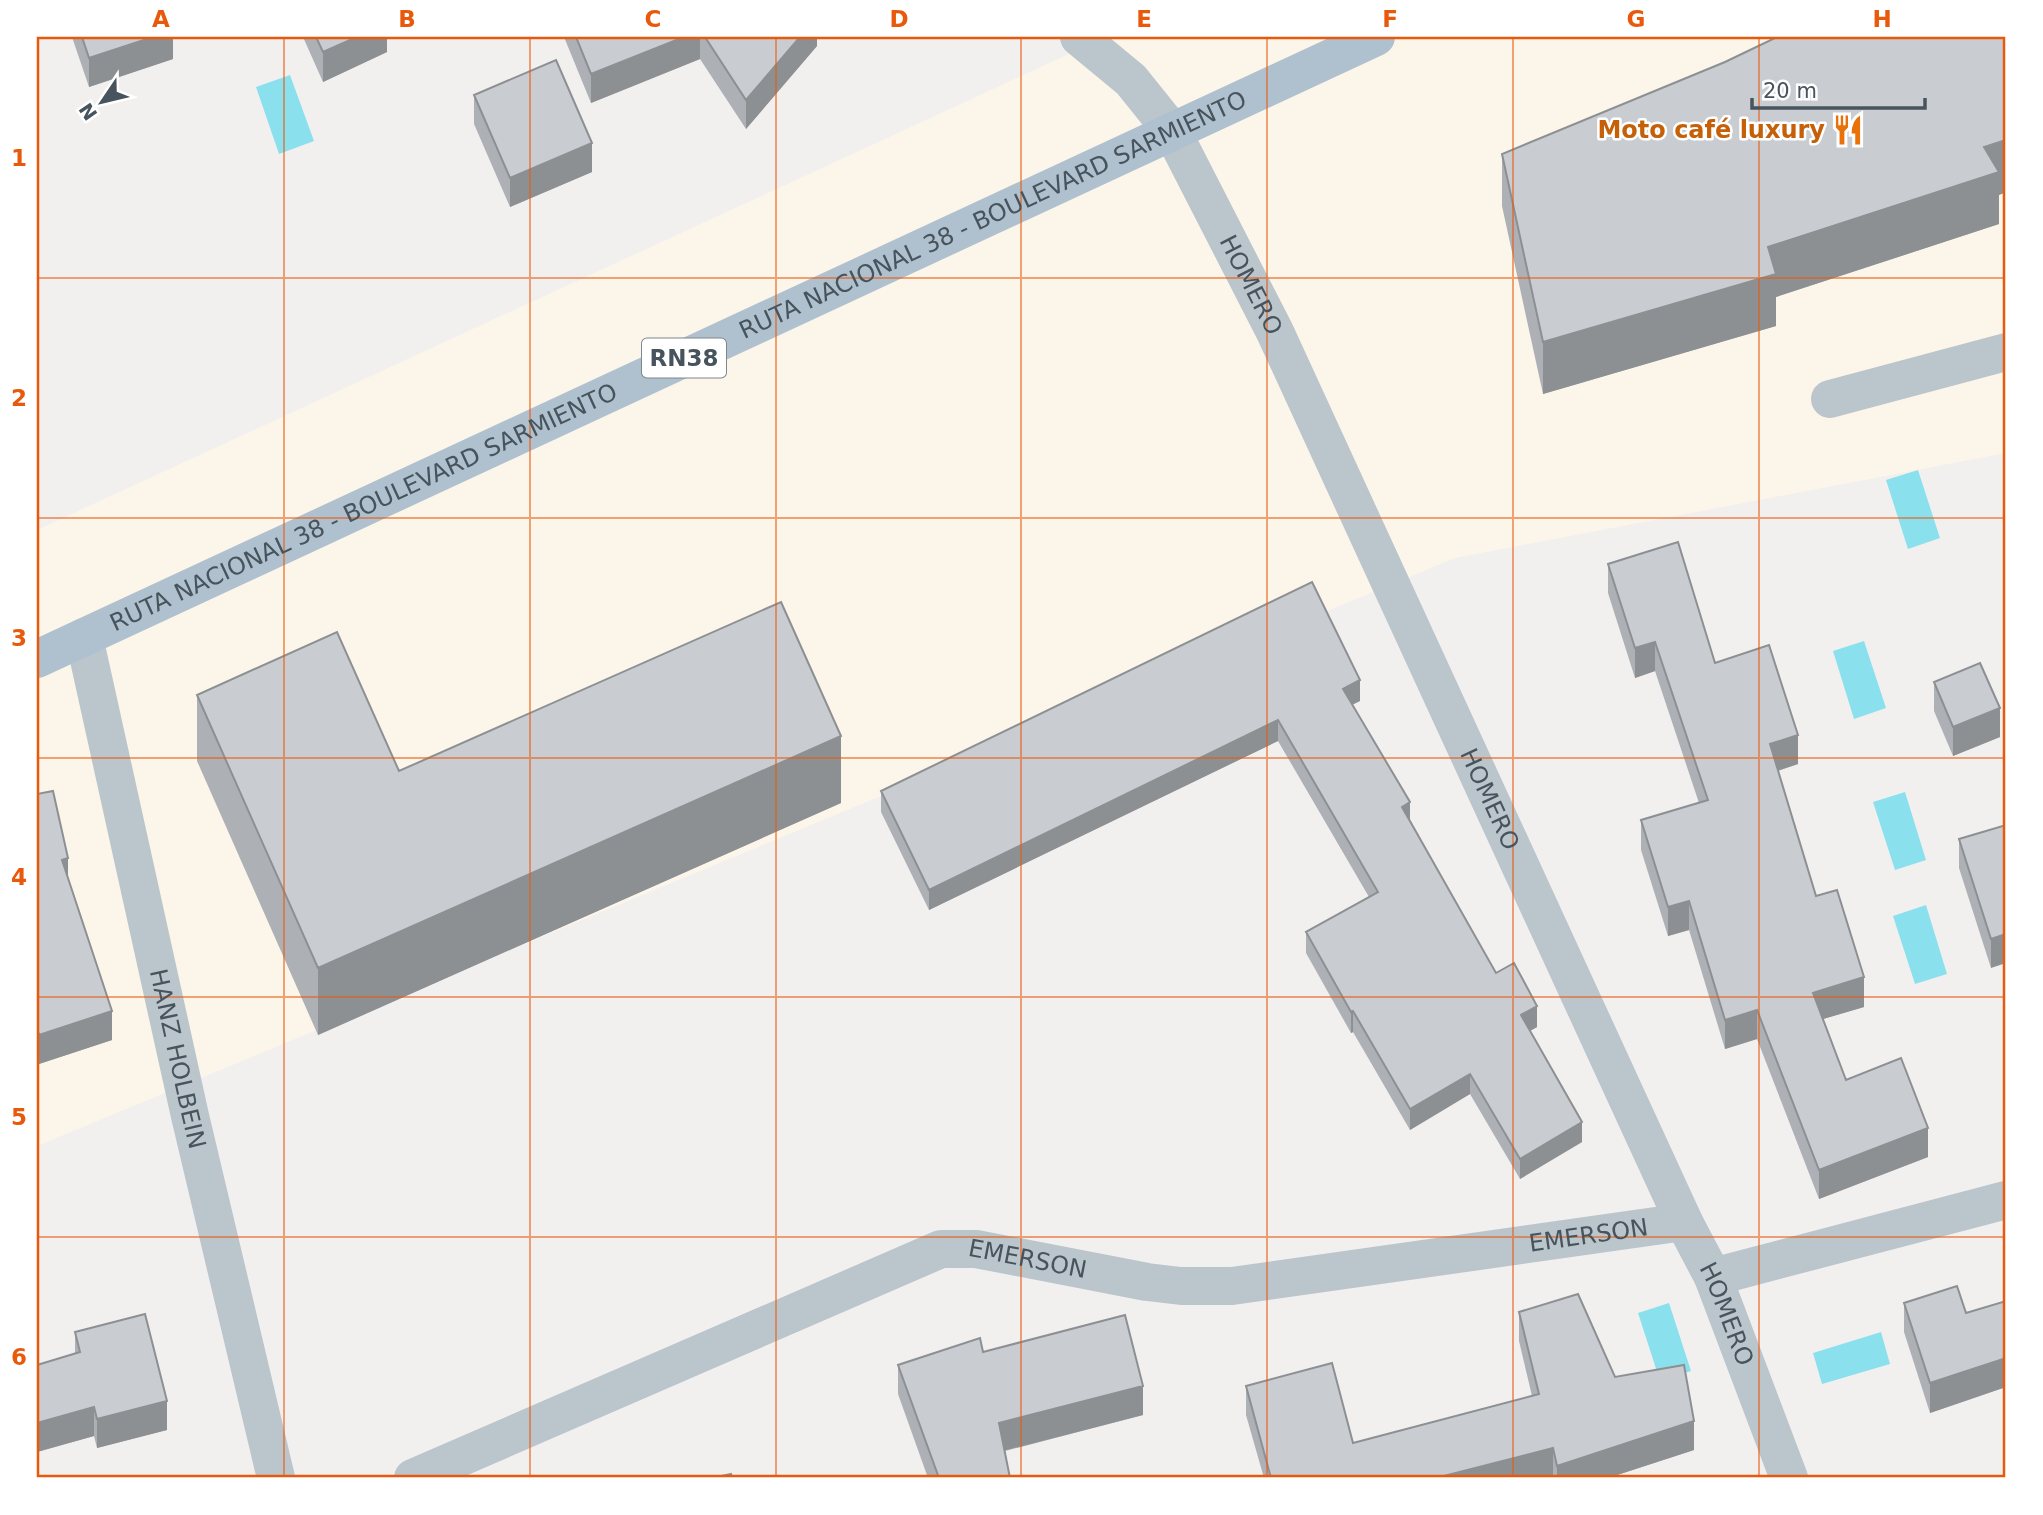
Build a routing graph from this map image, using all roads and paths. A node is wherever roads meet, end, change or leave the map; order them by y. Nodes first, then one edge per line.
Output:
1 (1079, 37) edge
2 (1376, 37) edge
3 (1332, 47) edge
4 (1172, 131) junction
5 (2006, 352) edge
6 (1830, 399) dead end
7 (84, 637) junction
8 (37, 659) edge
9 (2006, 1200) edge
10 (1684, 1222) junction
11 (1713, 1277) junction
12 (276, 1478) edge
13 (413, 1478) edge
14 (1789, 1478) edge

1 - 4 street, HOMERO
2 - 3 main road, RUTA NACIONAL 38 - BOULEVARD SARMIENTO / RN38
3 - 4 main road, RUTA NACIONAL 38 - BOULEVARD SARMIENTO / RN38
4 - 7 main road, RUTA NACIONAL 38 - BOULEVARD SARMIENTO / RN38
4 - 10 street, HOMERO
5 - 6 street
7 - 8 main road, RUTA NACIONAL 38 - BOULEVARD SARMIENTO / RN38
7 - 12 street, HANZ HOLBEIN
9 - 11 street
10 - 11 street, HOMERO
10 - 13 street, EMERSON
11 - 14 street, HOMERO

